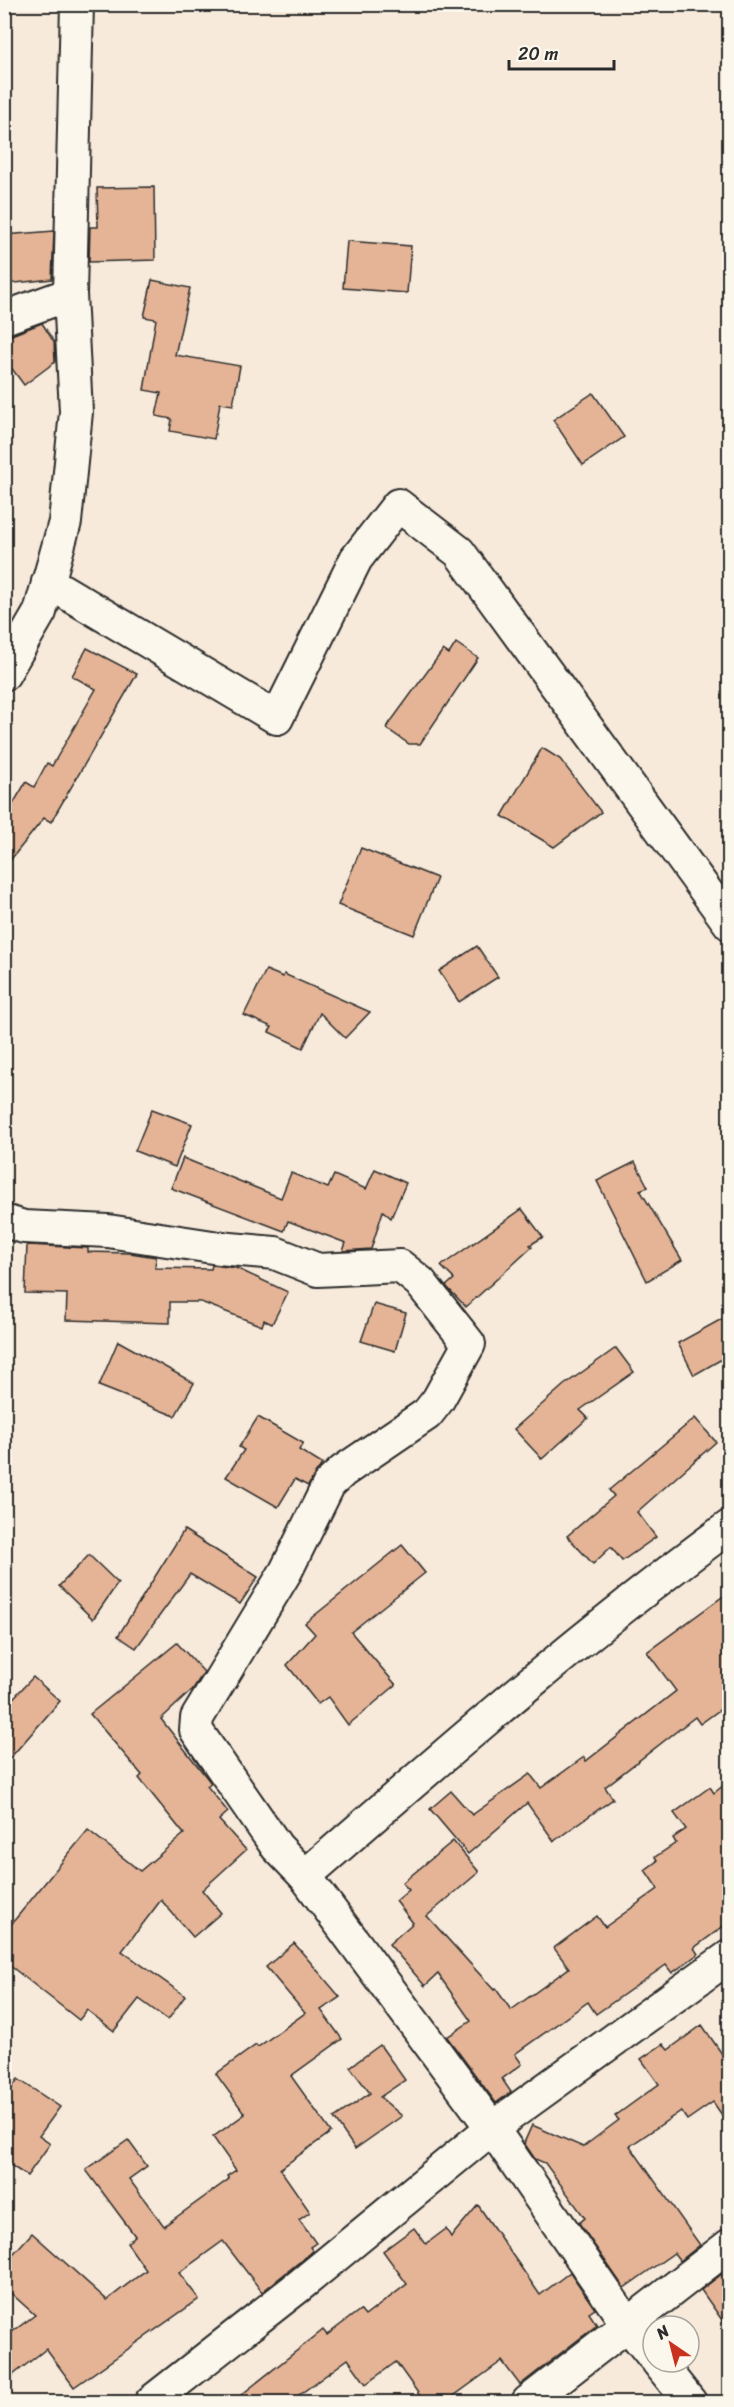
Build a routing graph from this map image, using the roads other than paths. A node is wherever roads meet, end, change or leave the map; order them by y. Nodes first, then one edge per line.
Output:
1 (77, 4) edge
2 (70, 294) junction
3 (4, 318) edge
4 (48, 582) junction
5 (4, 674) edge
6 (729, 924) edge
7 (4, 1221) edge
8 (729, 1526) edge
9 (305, 1876) junction
10 (729, 1956) edge
11 (492, 2128) junction
12 (729, 2245) edge
13 (628, 2325) junction
14 (641, 2341) edge
15 (667, 2374) edge
16 (151, 2403) edge
17 (528, 2403) edge
18 (690, 2403) edge

1 - 2 street
2 - 3 street
2 - 4 street
4 - 5 street
4 - 6 street
7 - 9 street
8 - 9 street
9 - 11 street
10 - 11 street
11 - 13 street
11 - 16 street
12 - 13 street
13 - 14 street
13 - 17 street
15 - 18 street

